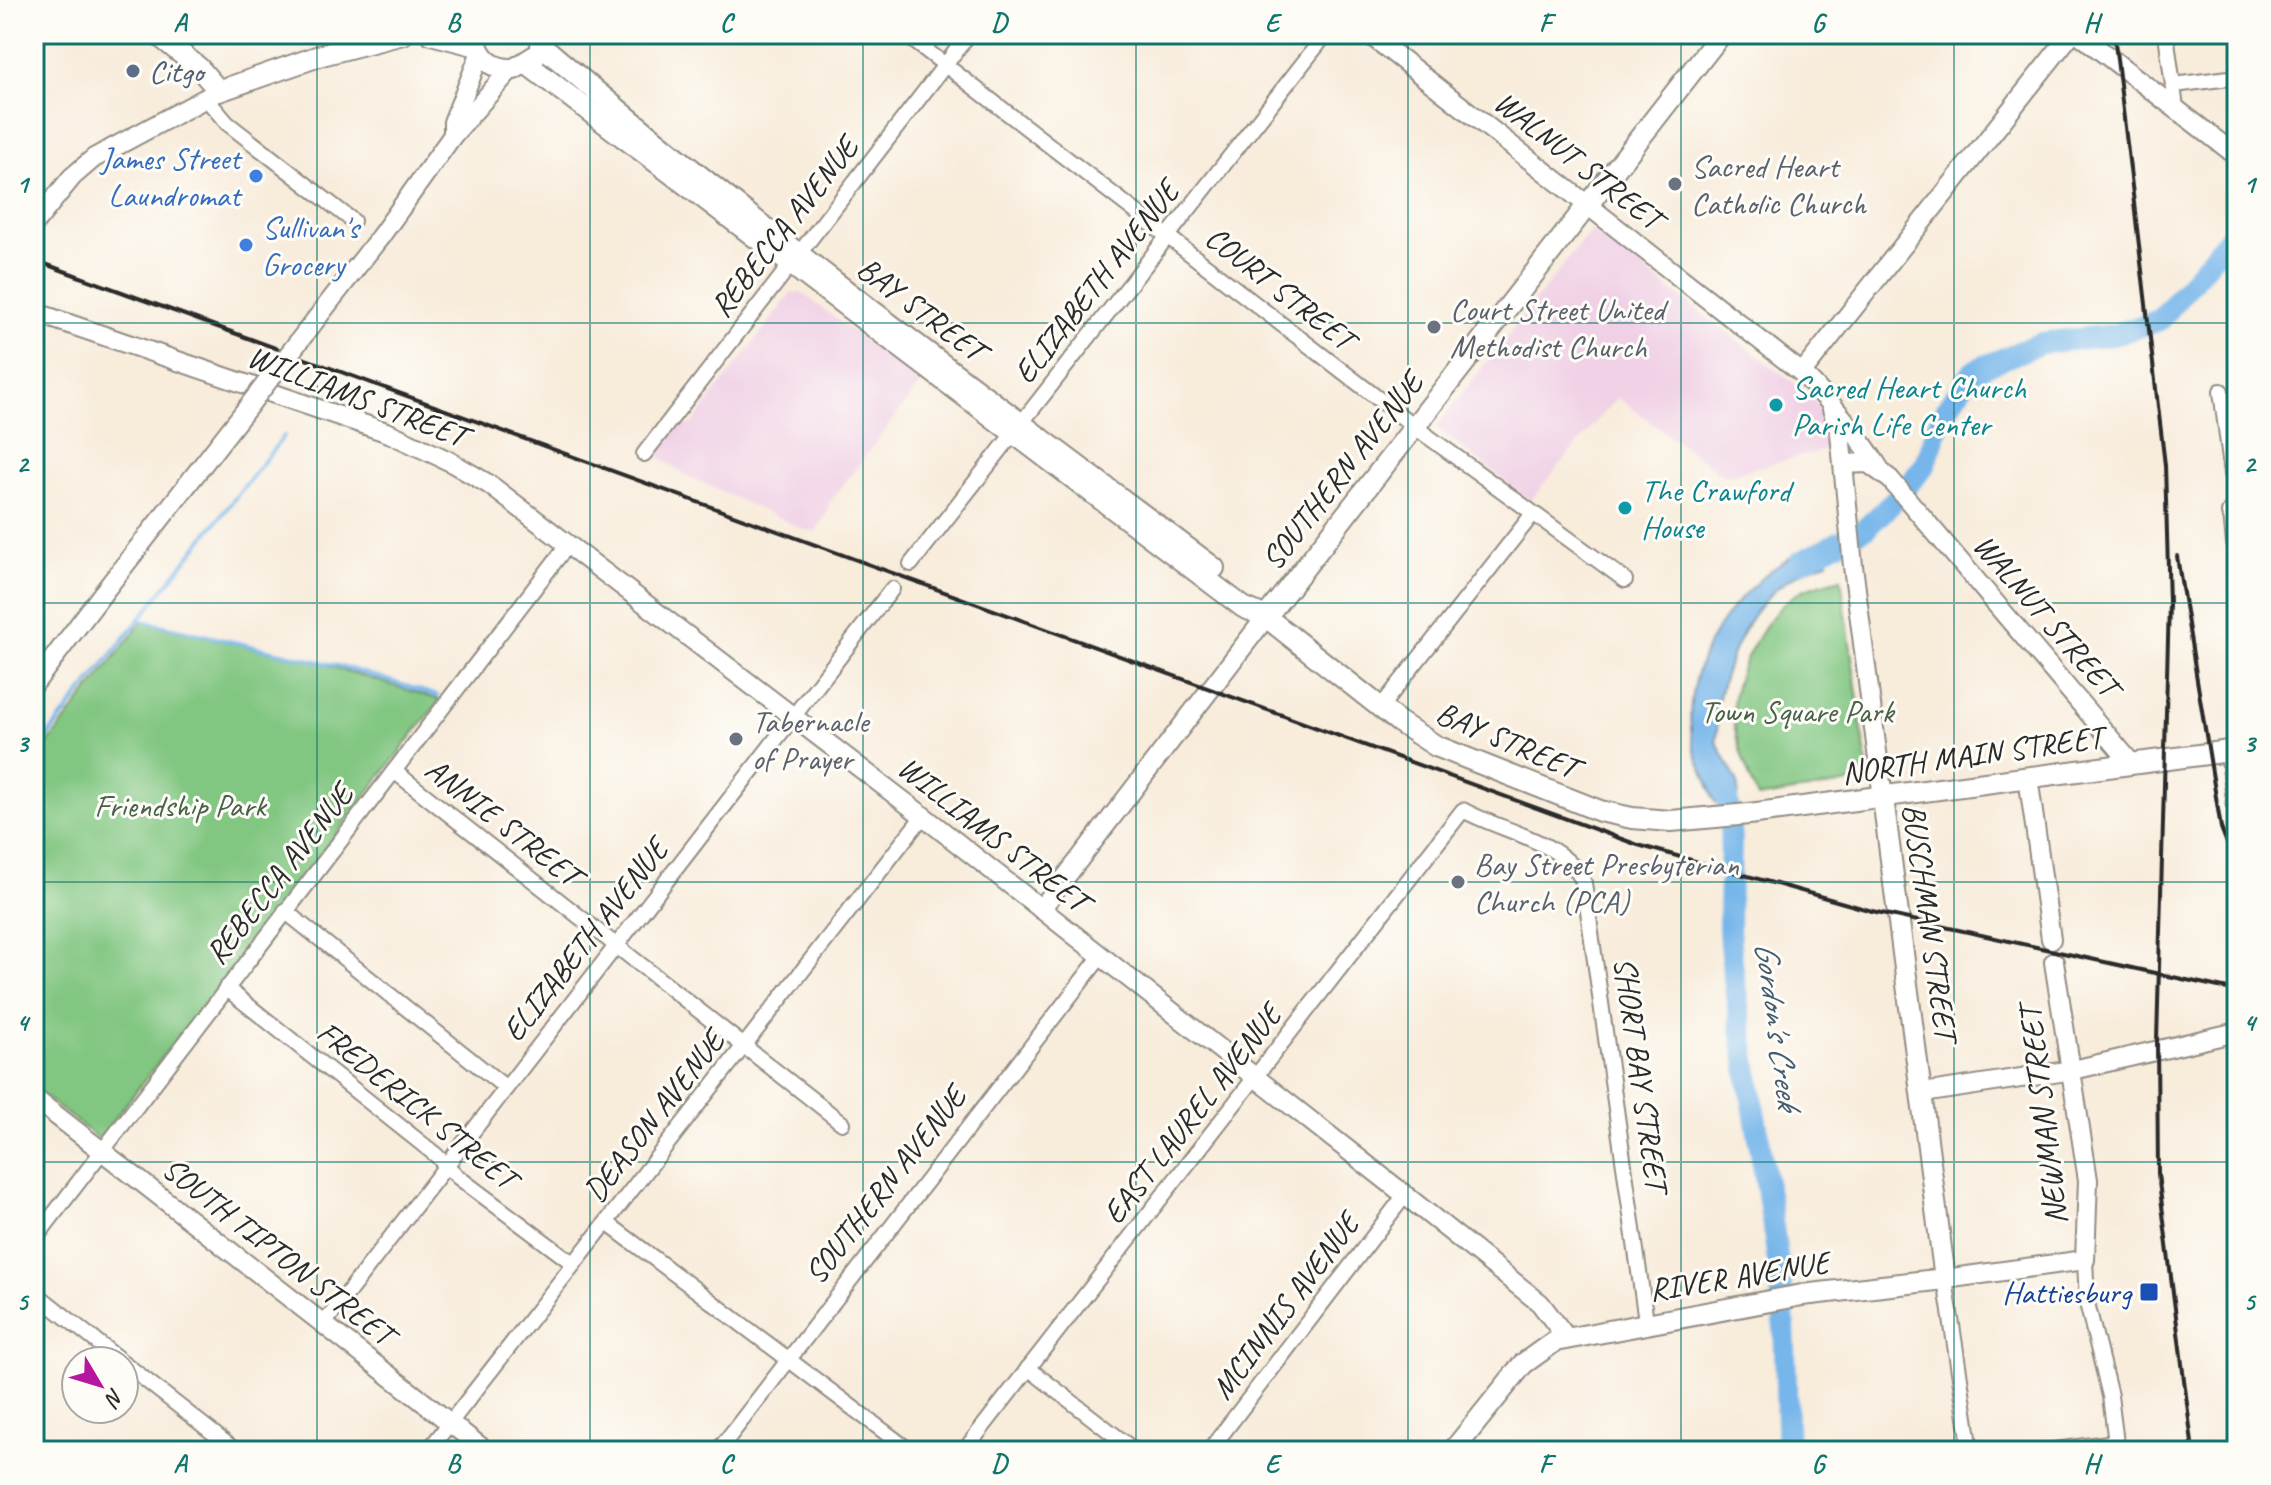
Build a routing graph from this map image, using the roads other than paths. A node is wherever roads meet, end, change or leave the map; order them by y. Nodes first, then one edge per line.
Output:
1 (157, 34) edge
2 (403, 34) edge
3 (431, 34) edge
4 (905, 34) edge
5 (969, 34) edge
6 (1326, 34) edge
7 (1369, 34) edge
8 (1721, 34) edge
9 (2071, 34) edge
10 (2079, 34) edge
11 (2166, 34) edge
12 (541, 39) edge
13 (478, 44) edge
14 (945, 65) junction
15 (518, 67) junction
16 (2237, 77) edge
17 (2174, 85) junction
18 (212, 94) junction
19 (2176, 108) junction
20 (453, 135) junction
21 (2237, 156) edge
22 (1588, 206) junction
23 (353, 221) dead end
24 (34, 224) edge
25 (1166, 236) junction
26 (795, 260) junction
27 (34, 312) edge
28 (1802, 373) junction
29 (2221, 391) dead end
30 (1828, 403) junction
31 (1415, 427) junction
32 (1016, 429) junction
33 (644, 454) dead end
34 (1844, 464) junction
35 (1886, 475) junction
36 (2234, 513) edge
37 (1532, 515) junction
38 (569, 543) junction
39 (911, 564) dead end
40 (2237, 574) edge
41 (1625, 580) dead end
42 (892, 589) dead end
43 (1266, 617) junction
44 (34, 684) edge
45 (1380, 708) junction
46 (794, 719) junction
47 (2232, 751) edge
48 (2132, 764) junction
49 (394, 771) junction
50 (2028, 777) junction
51 (1883, 798) junction
52 (1463, 810) joint
53 (923, 816) junction
54 (1714, 818) joint
55 (2237, 824) edge
56 (1041, 909) junction
57 (285, 911) junction
58 (2051, 939) dead end
59 (614, 946) junction
60 (1101, 956) junction
61 (2054, 962) dead end
62 (226, 988) junction
63 (2237, 1032) edge
64 (743, 1047) junction
65 (2073, 1070) junction
66 (1255, 1079) junction
67 (506, 1088) junction
68 (1923, 1093) junction
69 (34, 1098) edge
70 (842, 1123) dead end
71 (101, 1150) junction
72 (447, 1165) junction
73 (1405, 1195) junction
74 (607, 1223) junction
75 (34, 1240) edge
76 (2085, 1260) junction
77 (574, 1264) junction
78 (1945, 1279) junction
79 (34, 1292) edge
80 (1646, 1321) junction
81 (323, 1325) junction
82 (1566, 1337) junction
83 (101, 1345) edge
84 (788, 1359) junction
85 (1028, 1368) junction
86 (140, 1376) edge
87 (451, 1423) junction
88 (2117, 1447) edge
89 (226, 1448) edge
90 (428, 1451) edge
91 (486, 1451) edge
92 (718, 1451) edge
93 (910, 1451) edge
94 (964, 1451) edge
95 (1135, 1451) edge
96 (1209, 1451) edge
97 (1453, 1451) edge
98 (1971, 1451) edge
99 (2047, 1451) edge

1 - 18 main road
2 - 18 main road
3 - 13 main road, BAY STREET
4 - 14 street, COURT STREET
5 - 14 street, REBECCA AVENUE
6 - 25 street, ELIZABETH AVENUE
7 - 22 street, WALNUT STREET
8 - 22 main road, SOUTHERN AVENUE
9 - 28 street
10 - 19 street
11 - 17 street
12 - 15 main road
12 - 26 main road, BAY STREET
13 - 15 main road, BAY STREET
13 - 20 street
14 - 25 street, COURT STREET
14 - 26 street, REBECCA AVENUE
15 - 20 street
15 - 26 main road, BAY STREET
16 - 17 street
17 - 19 street
18 - 23 street
18 - 24 street
19 - 21 street
20 - 44 street, bridge
22 - 28 street, WALNUT STREET
22 - 31 main road, SOUTHERN AVENUE
25 - 31 street, COURT STREET
25 - 32 street, ELIZABETH AVENUE
26 - 32 main road, BAY STREET
26 - 33 street, REBECCA AVENUE
27 - 38 street, WILLIAMS STREET
28 - 30 street, WALNUT STREET
29 - 36 street
30 - 34 street, BUSCHMAN STREET
30 - 35 street, WALNUT STREET
31 - 37 street, COURT STREET
31 - 43 main road, SOUTHERN AVENUE
32 - 39 street, ELIZABETH AVENUE
32 - 43 main road, BAY STREET
34 - 35 street
34 - 51 street, BUSCHMAN STREET
35 - 48 street, WALNUT STREET
36 - 40 street
37 - 41 street, COURT STREET
37 - 45 street
38 - 46 street, WILLIAMS STREET
38 - 49 street, REBECCA AVENUE
42 - 46 street, ELIZABETH AVENUE
43 - 45 main road, BAY STREET
43 - 56 street, SOUTHERN AVENUE
45 - 54 main road, BAY STREET
46 - 53 street, WILLIAMS STREET
46 - 59 street, ELIZABETH AVENUE
47 - 48 main road, NORTH MAIN STREET
47 - 55 street
48 - 50 main road, NORTH MAIN STREET
49 - 57 street, REBECCA AVENUE
49 - 59 street, ANNIE STREET
50 - 51 main road, NORTH MAIN STREET
50 - 58 street
51 - 54 main road, NORTH MAIN STREET
51 - 68 main road, BUSCHMAN STREET
52 - 66 street, EAST LAUREL AVENUE
52 - 80 street, SHORT BAY STREET
53 - 56 street, WILLIAMS STREET
53 - 64 street, DEASON AVENUE
56 - 60 street, WILLIAMS STREET
57 - 62 street, REBECCA AVENUE
57 - 67 street
59 - 64 street, ANNIE STREET
59 - 67 street, ELIZABETH AVENUE
60 - 66 street, WILLIAMS STREET
60 - 84 street, SOUTHERN AVENUE
61 - 65 street, NEWMAN STREET
62 - 71 street, REBECCA AVENUE
62 - 72 street, FREDERICK STREET
63 - 65 street
64 - 70 street, ANNIE STREET
64 - 74 street, DEASON AVENUE
65 - 68 street
65 - 76 street, NEWMAN STREET
66 - 73 street, WILLIAMS STREET
66 - 85 street, EAST LAUREL AVENUE
67 - 72 street, ELIZABETH AVENUE
68 - 78 main road, BUSCHMAN STREET
69 - 71 street, SOUTH TIPTON STREET
71 - 75 street, REBECCA AVENUE
71 - 81 street, SOUTH TIPTON STREET
72 - 77 street, FREDERICK STREET
72 - 81 street, ELIZABETH AVENUE
73 - 82 street, WILLIAMS STREET
73 - 96 street, MCINNIS AVENUE
74 - 77 street, DEASON AVENUE
74 - 84 street
76 - 78 street, RIVER AVENUE
76 - 88 street, NEWMAN STREET
77 - 87 street, DEASON AVENUE
78 - 80 main road, RIVER AVENUE
78 - 98 street, BUSCHMAN STREET
79 - 83 street
80 - 82 main road, RIVER AVENUE
81 - 87 street, SOUTH TIPTON STREET
82 - 97 main road, RIVER AVENUE
84 - 92 street, SOUTHERN AVENUE
84 - 93 street
85 - 94 street, EAST LAUREL AVENUE
85 - 95 street
86 - 89 street
87 - 90 street, DEASON AVENUE
87 - 91 street, SOUTH TIPTON STREET
88 - 99 street

